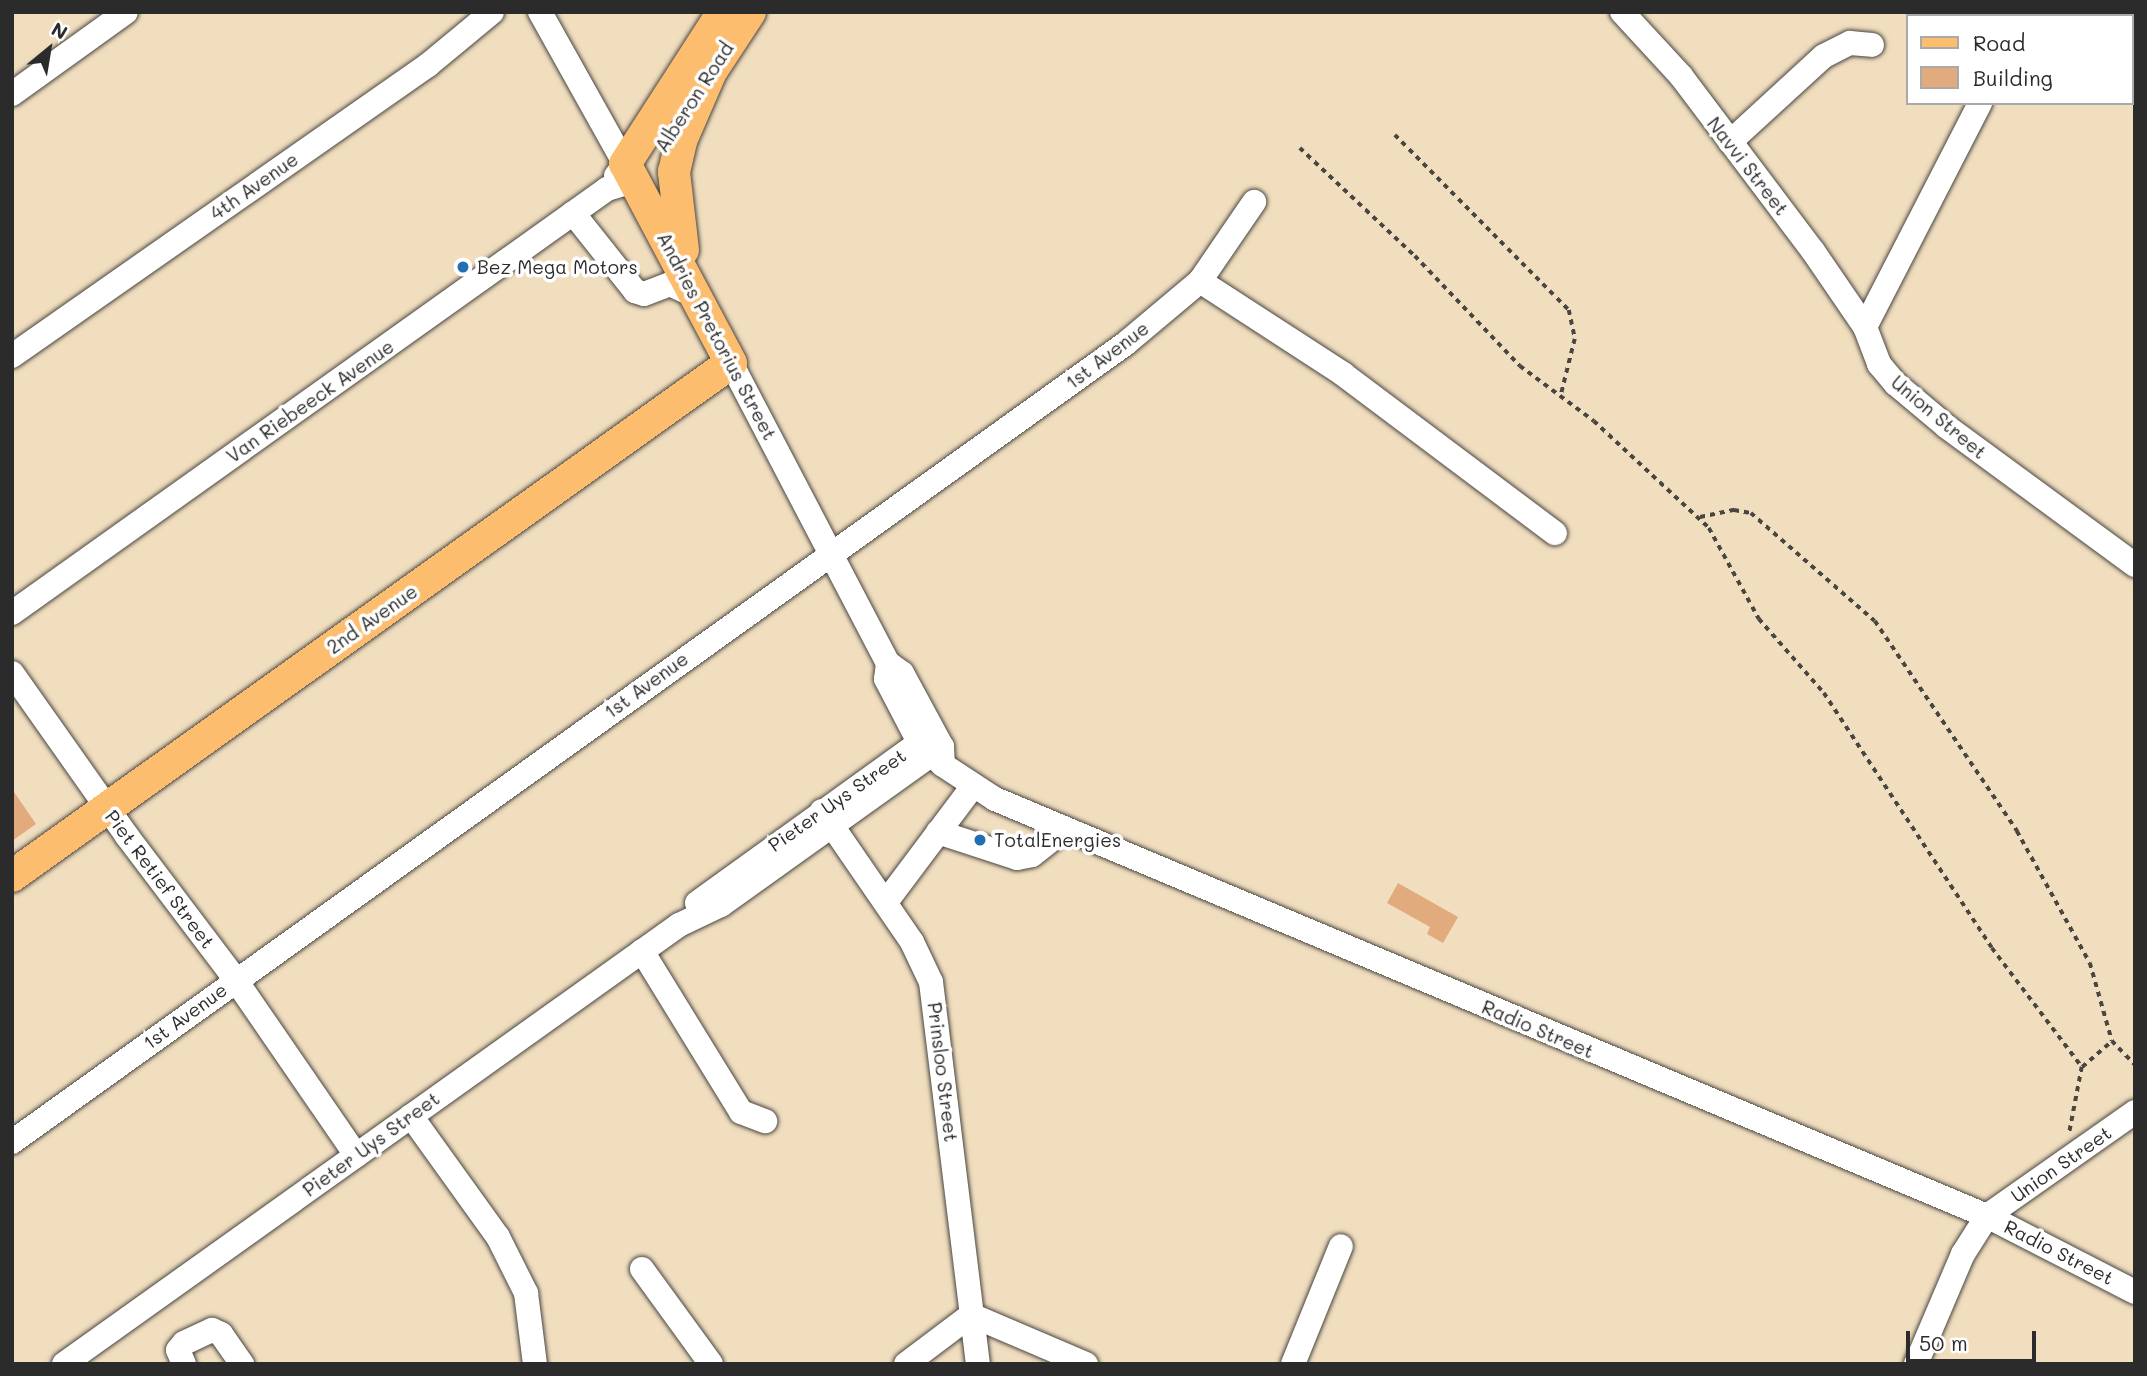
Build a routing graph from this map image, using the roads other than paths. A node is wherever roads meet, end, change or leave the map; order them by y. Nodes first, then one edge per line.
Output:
1 (126, 12) edge
2 (492, 12) edge
3 (540, 12) edge
4 (723, 12) edge
5 (750, 12) edge
6 (1622, 12) edge
7 (1872, 45) dead end
8 (709, 74) junction
9 (12, 94) edge
10 (1979, 105) edge
11 (1730, 142) junction
12 (623, 177) junction
13 (1254, 202) dead end
14 (573, 213) junction
15 (1200, 281) junction
16 (690, 284) junction
17 (1865, 327) junction
18 (12, 356) edge
19 (732, 363) junction
20 (1555, 533) dead end
21 (832, 552) junction
22 (2135, 565) edge
23 (12, 613) edge
24 (12, 673) edge
25 (934, 748) junction
26 (973, 786) junction
27 (107, 809) junction
28 (827, 819) junction
29 (1065, 829) junction
30 (939, 832) junction
31 (12, 877) edge
32 (886, 902) junction
33 (642, 951) junction
34 (235, 979) junction
35 (2135, 1111) edge
36 (411, 1115) junction
37 (765, 1121) dead end
38 (12, 1142) edge
39 (356, 1155) junction
40 (1987, 1216) junction
41 (1342, 1247) dead end
42 (642, 1269) dead end
43 (2135, 1292) edge
44 (971, 1315) junction
45 (64, 1364) edge
46 (184, 1364) edge
47 (242, 1364) edge
48 (535, 1364) edge
49 (711, 1364) edge
50 (906, 1364) edge
51 (978, 1364) edge
52 (1086, 1364) edge
53 (1293, 1364) edge
54 (1916, 1364) edge

1 - 9 street
2 - 18 street, 4th Avenue
3 - 12 street, Andries Pretorius Street
4 - 12 main road, Alberon Road
5 - 8 main road, Alberon Road
6 - 11 street, Navvi Street
7 - 11 street
8 - 12 main road, Alberon Road
8 - 16 main road
10 - 17 street
11 - 17 street, Navvi Street
12 - 14 street, Van Riebeeck Avenue
12 - 16 main road, Andries Pretorius Street
13 - 15 street, 1st Avenue
14 - 16 street
14 - 23 street, Van Riebeeck Avenue
15 - 20 street
15 - 21 street, 1st Avenue
16 - 19 main road, Andries Pretorius Street
17 - 22 street, Union Street
19 - 21 street, Andries Pretorius Street
19 - 27 main road, 2nd Avenue
21 - 25 street, Andries Pretorius Street
21 - 34 street, 1st Avenue
24 - 27 street, Piet Retief Street
25 - 26 street, Radio Street
25 - 28 street, Pieter Uys Street
26 - 29 street, Radio Street
26 - 30 street
27 - 31 main road, 2nd Avenue
27 - 34 street, Piet Retief Street
28 - 32 street, Prinsloo Street
28 - 33 street, Pieter Uys Street
29 - 30 street
29 - 40 street, Radio Street
30 - 32 street
32 - 44 street, Prinsloo Street
33 - 36 street, Pieter Uys Street
33 - 37 street
34 - 38 street, 1st Avenue
34 - 39 street, Piet Retief Street
35 - 40 street, Union Street
36 - 39 street, Pieter Uys Street
36 - 48 street
39 - 45 street, Pieter Uys Street
40 - 43 street, Radio Street
40 - 54 street
41 - 53 street
42 - 49 street
44 - 50 street
44 - 51 street, Prinsloo Street
44 - 52 street
46 - 47 street

